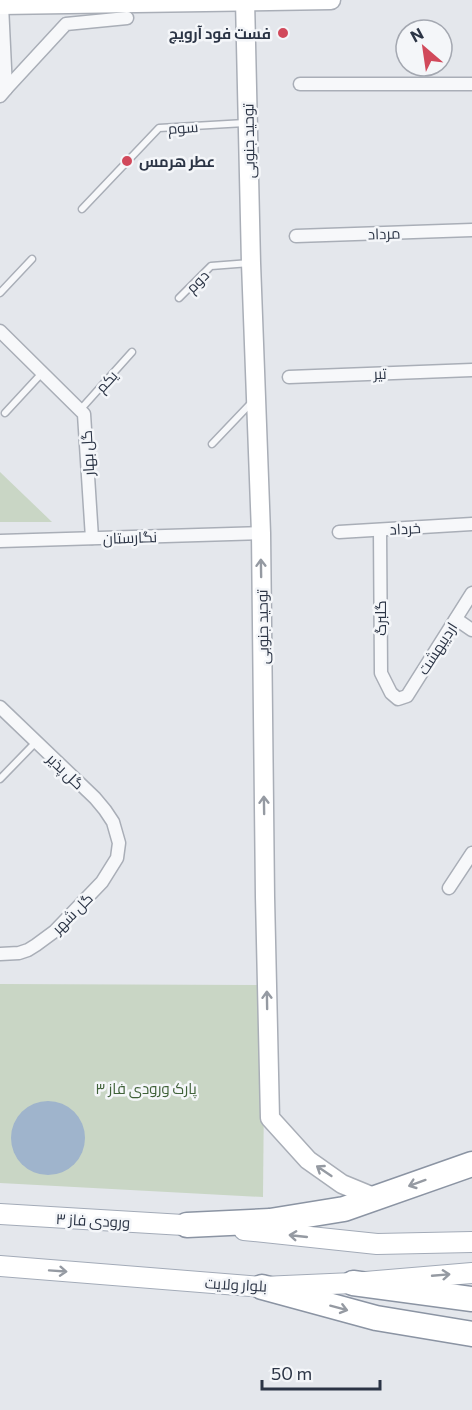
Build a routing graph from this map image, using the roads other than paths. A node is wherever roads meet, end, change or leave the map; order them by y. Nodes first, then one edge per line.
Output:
1 (245, 0) edge
2 (331, 0) edge
3 (1, 5) edge
4 (128, 18) dead end
5 (300, 84) dead end
6 (472, 84) edge
7 (3, 93) edge
8 (248, 123) junction
9 (82, 209) dead end
10 (472, 230) edge
11 (296, 236) dead end
12 (32, 259) dead end
13 (251, 263) junction
14 (0, 293) edge
15 (179, 298) dead end
16 (0, 330) edge
17 (132, 352) dead end
18 (472, 370) edge
19 (43, 373) junction
20 (289, 377) dead end
21 (257, 397) junction
22 (80, 410) junction
23 (4, 413) dead end
24 (212, 444) dead end
25 (472, 524) edge
26 (380, 530) junction
27 (339, 532) dead end
28 (261, 533) junction
29 (92, 538) junction
30 (0, 541) edge
31 (472, 593) edge
32 (456, 619) junction
33 (472, 630) edge
34 (398, 699) joint
35 (0, 707) edge
36 (36, 742) junction
37 (0, 779) edge
38 (119, 843) joint
39 (472, 853) edge
40 (449, 888) dead end
41 (0, 954) edge
42 (472, 1164) edge
43 (376, 1198) junction
44 (0, 1214) edge
45 (187, 1225) junction
46 (472, 1242) edge
47 (0, 1266) edge
48 (472, 1273) edge
49 (353, 1283) junction
50 (262, 1287) junction
51 (472, 1299) edge
52 (472, 1334) edge

1 - 2 street
1 - 3 street
1 - 8 street, توحید جنوبی
3 - 7 street
4 - 7 street
5 - 6 street
8 - 9 lane, سوم
8 - 13 street, توحید جنوبی
10 - 11 street, مرداد
12 - 14 lane
13 - 15 lane, دوم
13 - 21 street, توحید جنوبی
16 - 19 street, گل بهار
17 - 22 lane, یکم
18 - 20 street, تیر
19 - 22 street, گل بهار
19 - 23 lane
21 - 24 lane
21 - 28 street, توحید جنوبی
22 - 29 street, گل بهار
25 - 26 street, خرداد
26 - 27 street, خرداد
26 - 34 street, گلبرگ
28 - 29 street, نگارستان
43 -> 28 street, توحید جنوبی
29 - 30 street, نگارستان
31 - 32 street, اردیبهشت
32 - 33 street
32 - 34 street, اردیبهشت
35 - 36 street, گل پذیر
36 - 37 lane
36 - 38 street, گل پذیر
38 - 41 street, گل شهر
39 - 40 street
42 -> 43 highway
43 - 45 highway
44 - 45 main road, ورودی فاز ۳
46 -> 45 main road
47 -> 50 main road, بلوار ولایت
49 -> 48 main road, بلوار ولایت
49 - 50 main road, بلوار ولایت
49 - 51 highway
50 -> 52 highway

